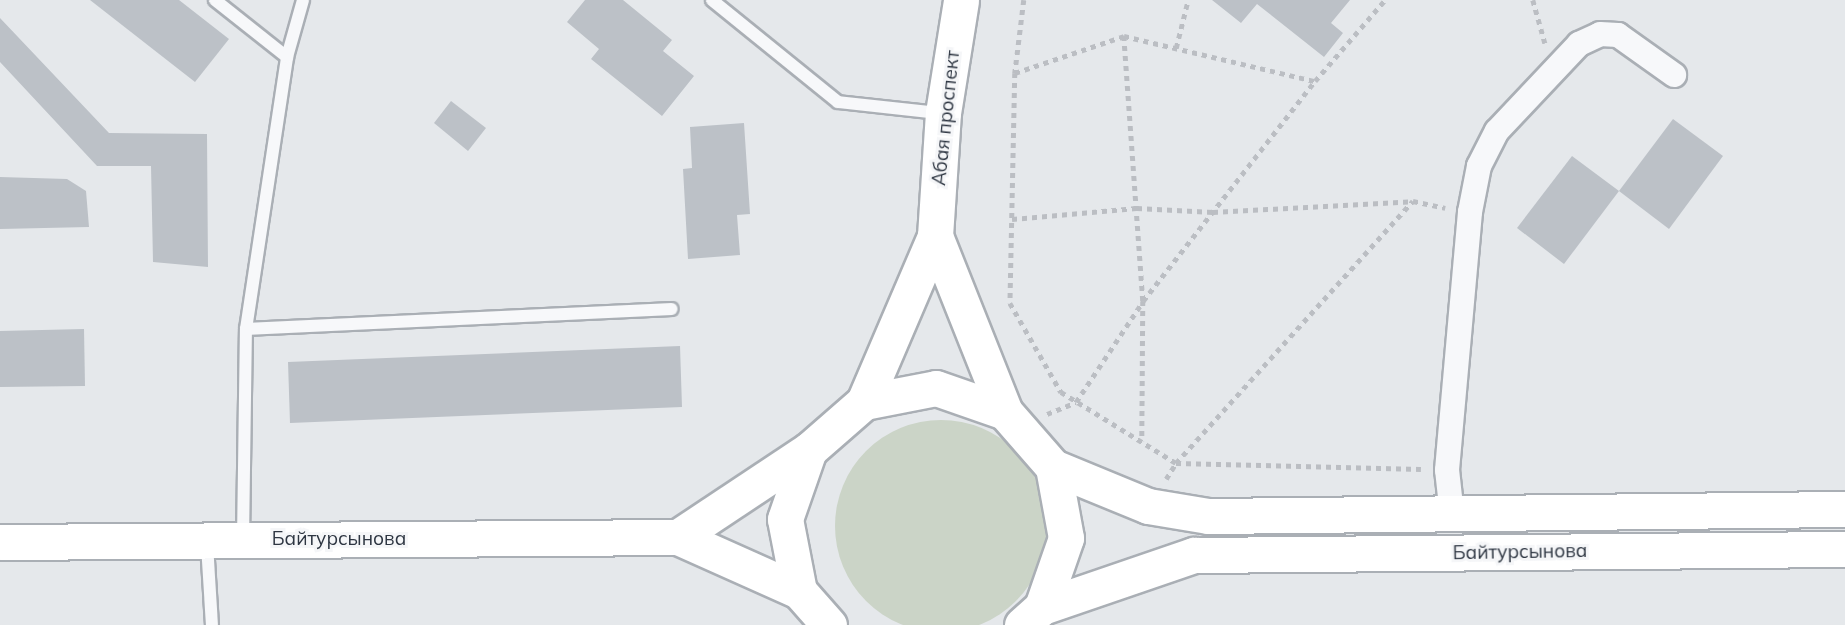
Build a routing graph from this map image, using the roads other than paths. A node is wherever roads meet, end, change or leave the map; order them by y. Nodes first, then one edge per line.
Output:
1 (215, 0) edge
2 (303, 0) edge
3 (712, 0) edge
4 (961, 0) edge
5 (287, 57) junction
6 (1674, 75) dead end
7 (943, 113) junction
8 (935, 236) junction
9 (672, 309) dead end
10 (246, 329) junction
11 (864, 402) junction
12 (1011, 419) junction
13 (809, 450) junction
14 (1053, 467) junction
15 (1845, 509) edge
16 (1535, 514) junction
17 (1452, 515) junction
18 (678, 537) junction
19 (207, 540) junction
20 (243, 540) junction
21 (0, 542) edge
22 (1845, 549) edge
23 (1534, 552) junction
24 (799, 591) junction
25 (1032, 616) edge
26 (212, 625) edge
27 (829, 625) edge

1 - 5 lane
2 - 5 lane
3 - 7 lane
4 - 7 street, Абая проспект
5 - 10 lane
6 - 17 street
7 - 8 street, Абая проспект
8 - 11 street
8 - 12 street
9 - 10 lane
10 - 20 lane
11 - 12 street
11 - 13 street
12 - 14 street
13 - 18 street
13 - 24 street
14 - 17 street, Байтурсынова
14 - 25 street
15 - 16 street, Байтурсынова
16 - 17 street, Байтурсынова
16 - 23 street
18 - 20 street, Байтурсынова
18 - 24 street
19 - 20 street, Байтурсынова
19 - 21 street, Байтурсынова
19 - 26 lane
22 - 23 street, Байтурсынова
23 - 25 street, Байтурсынова
24 - 27 street

